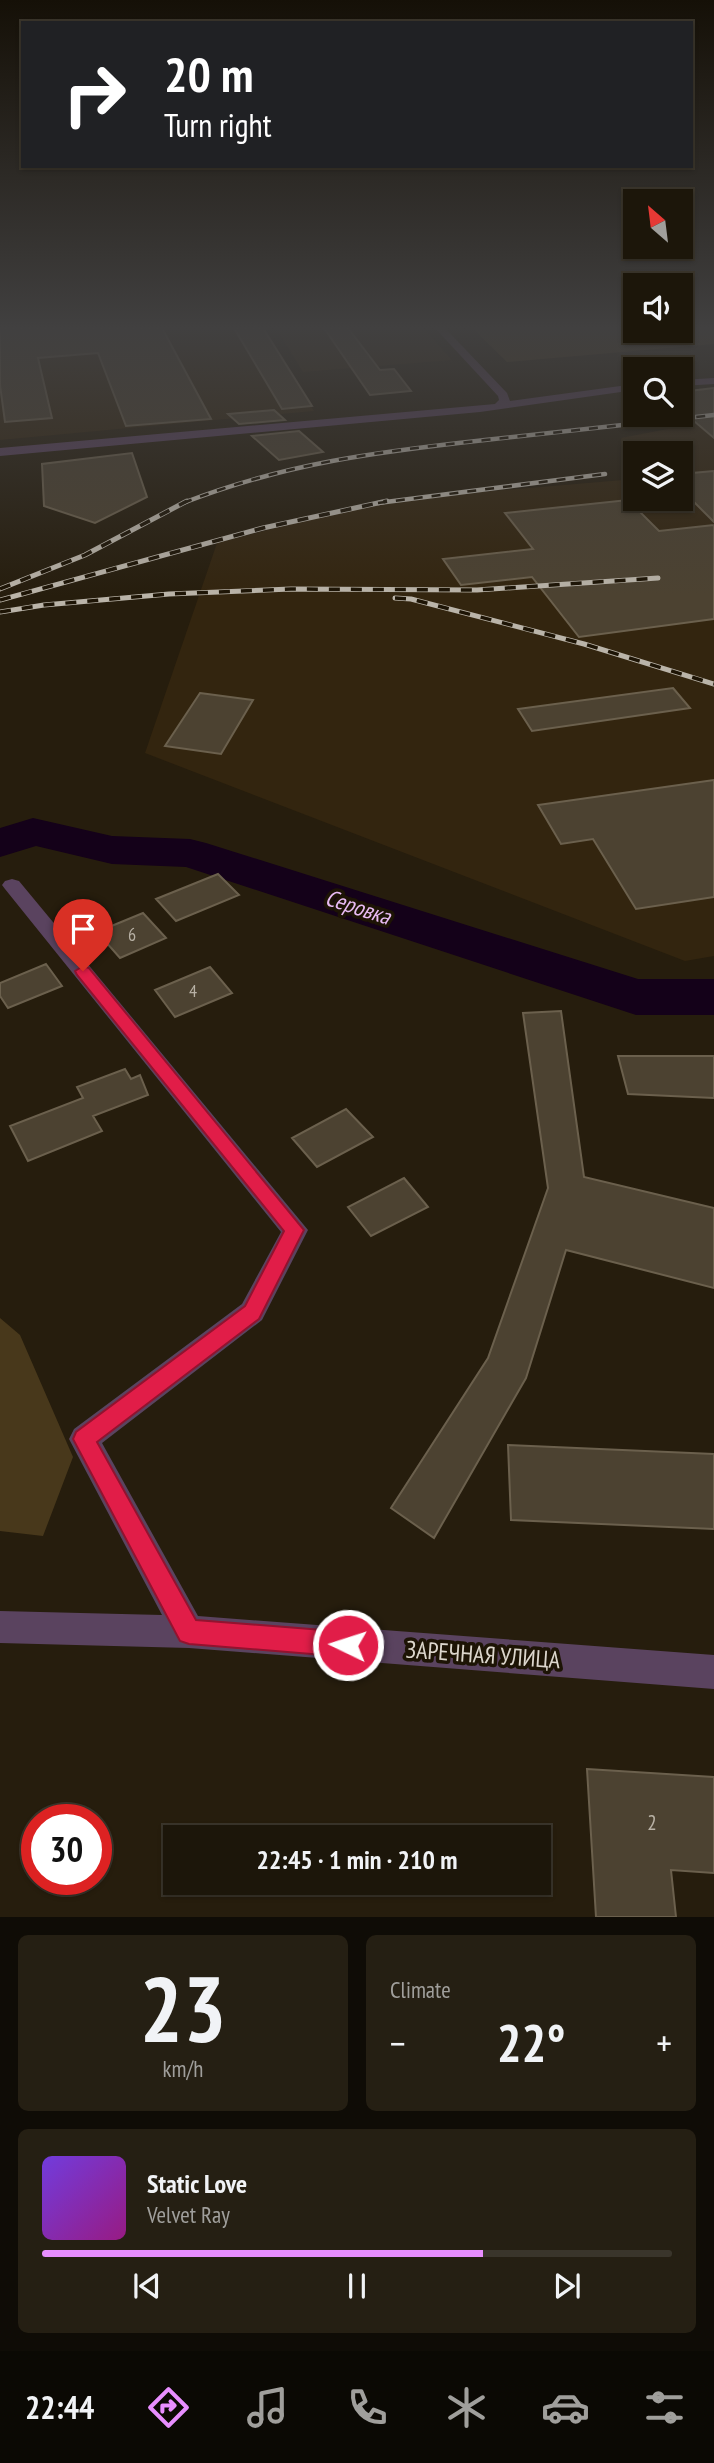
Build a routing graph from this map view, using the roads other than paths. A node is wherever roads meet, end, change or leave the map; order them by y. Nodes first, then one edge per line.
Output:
1 (386, 417) edge
2 (0, 452) edge
3 (12, 885) dead end
4 (0, 1627) edge
5 (189, 1632) junction
6 (714, 1672) edge

1 - 2 street
3 - 5 street
4 - 5 street, ЗАРЕЧНАЯ УЛИЦА
5 - 6 street, ЗАРЕЧНАЯ УЛИЦА

